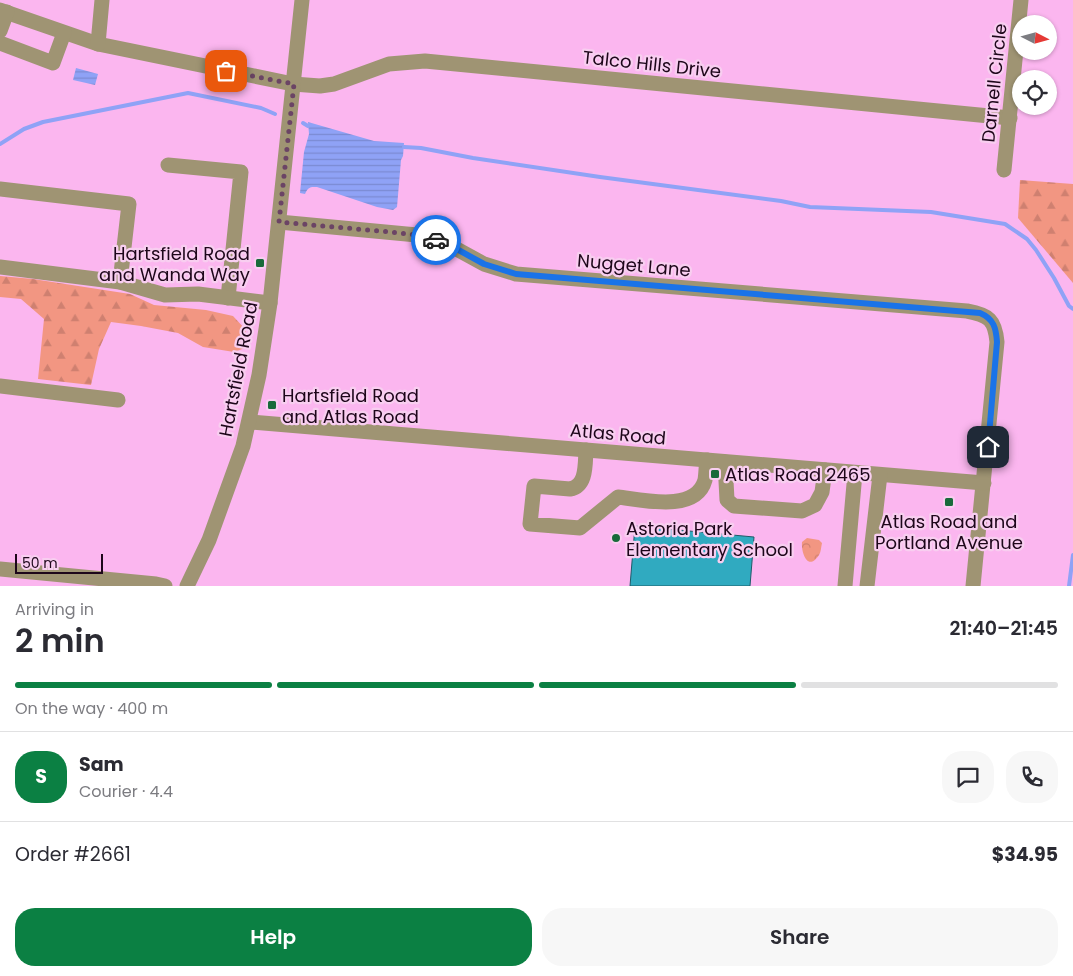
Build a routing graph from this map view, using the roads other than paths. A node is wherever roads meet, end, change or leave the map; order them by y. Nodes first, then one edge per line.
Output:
1 (102, 0) edge
2 (302, 0) edge
3 (1021, 0) edge
4 (2, 8) edge
5 (0, 30) edge
6 (64, 33) junction
7 (0, 43) edge
8 (98, 44) junction
9 (294, 84) junction
10 (1010, 118) junction
11 (168, 165) dead end
12 (1004, 170) dead end
13 (0, 189) edge
14 (279, 222) junction
15 (0, 267) edge
16 (120, 282) junction
17 (228, 298) junction
18 (270, 303) junction
19 (0, 386) edge
20 (118, 400) dead end
21 (250, 422) junction
22 (586, 450) junction
23 (707, 460) junction
24 (725, 462) junction
25 (825, 470) junction
26 (855, 473) junction
27 (880, 475) junction
28 (984, 484) junction
29 (0, 568) edge
30 (165, 586) edge
31 (187, 586) edge
32 (845, 586) edge
33 (867, 586) edge
34 (973, 586) edge

1 - 8 street
2 - 9 street, Hartsfield Road
3 - 10 street, Darnell Circle
4 - 5 street
4 - 6 street, Talco Hills Drive
6 - 7 street
6 - 8 street, Talco Hills Drive
8 - 9 street, Talco Hills Drive
9 - 10 street, Talco Hills Drive
9 - 14 street, Hartsfield Road
10 - 12 street, Darnell Circle
11 - 17 street
13 - 16 street
14 - 18 street, Hartsfield Road
14 - 28 street, Nugget Lane
15 - 16 street
16 - 17 street
17 - 18 street
18 - 21 street, Hartsfield Road
19 - 20 street
21 - 22 street, Atlas Road
21 - 31 street, Hartsfield Road
22 - 23 street, Atlas Road
22 - 23 street
23 - 24 street, Atlas Road
24 - 25 street, Atlas Road
24 - 25 street
25 - 26 street, Atlas Road
26 - 27 street, Atlas Road
26 - 32 street
27 - 28 street, Atlas Road
27 - 33 street
28 - 34 street
29 - 30 street

